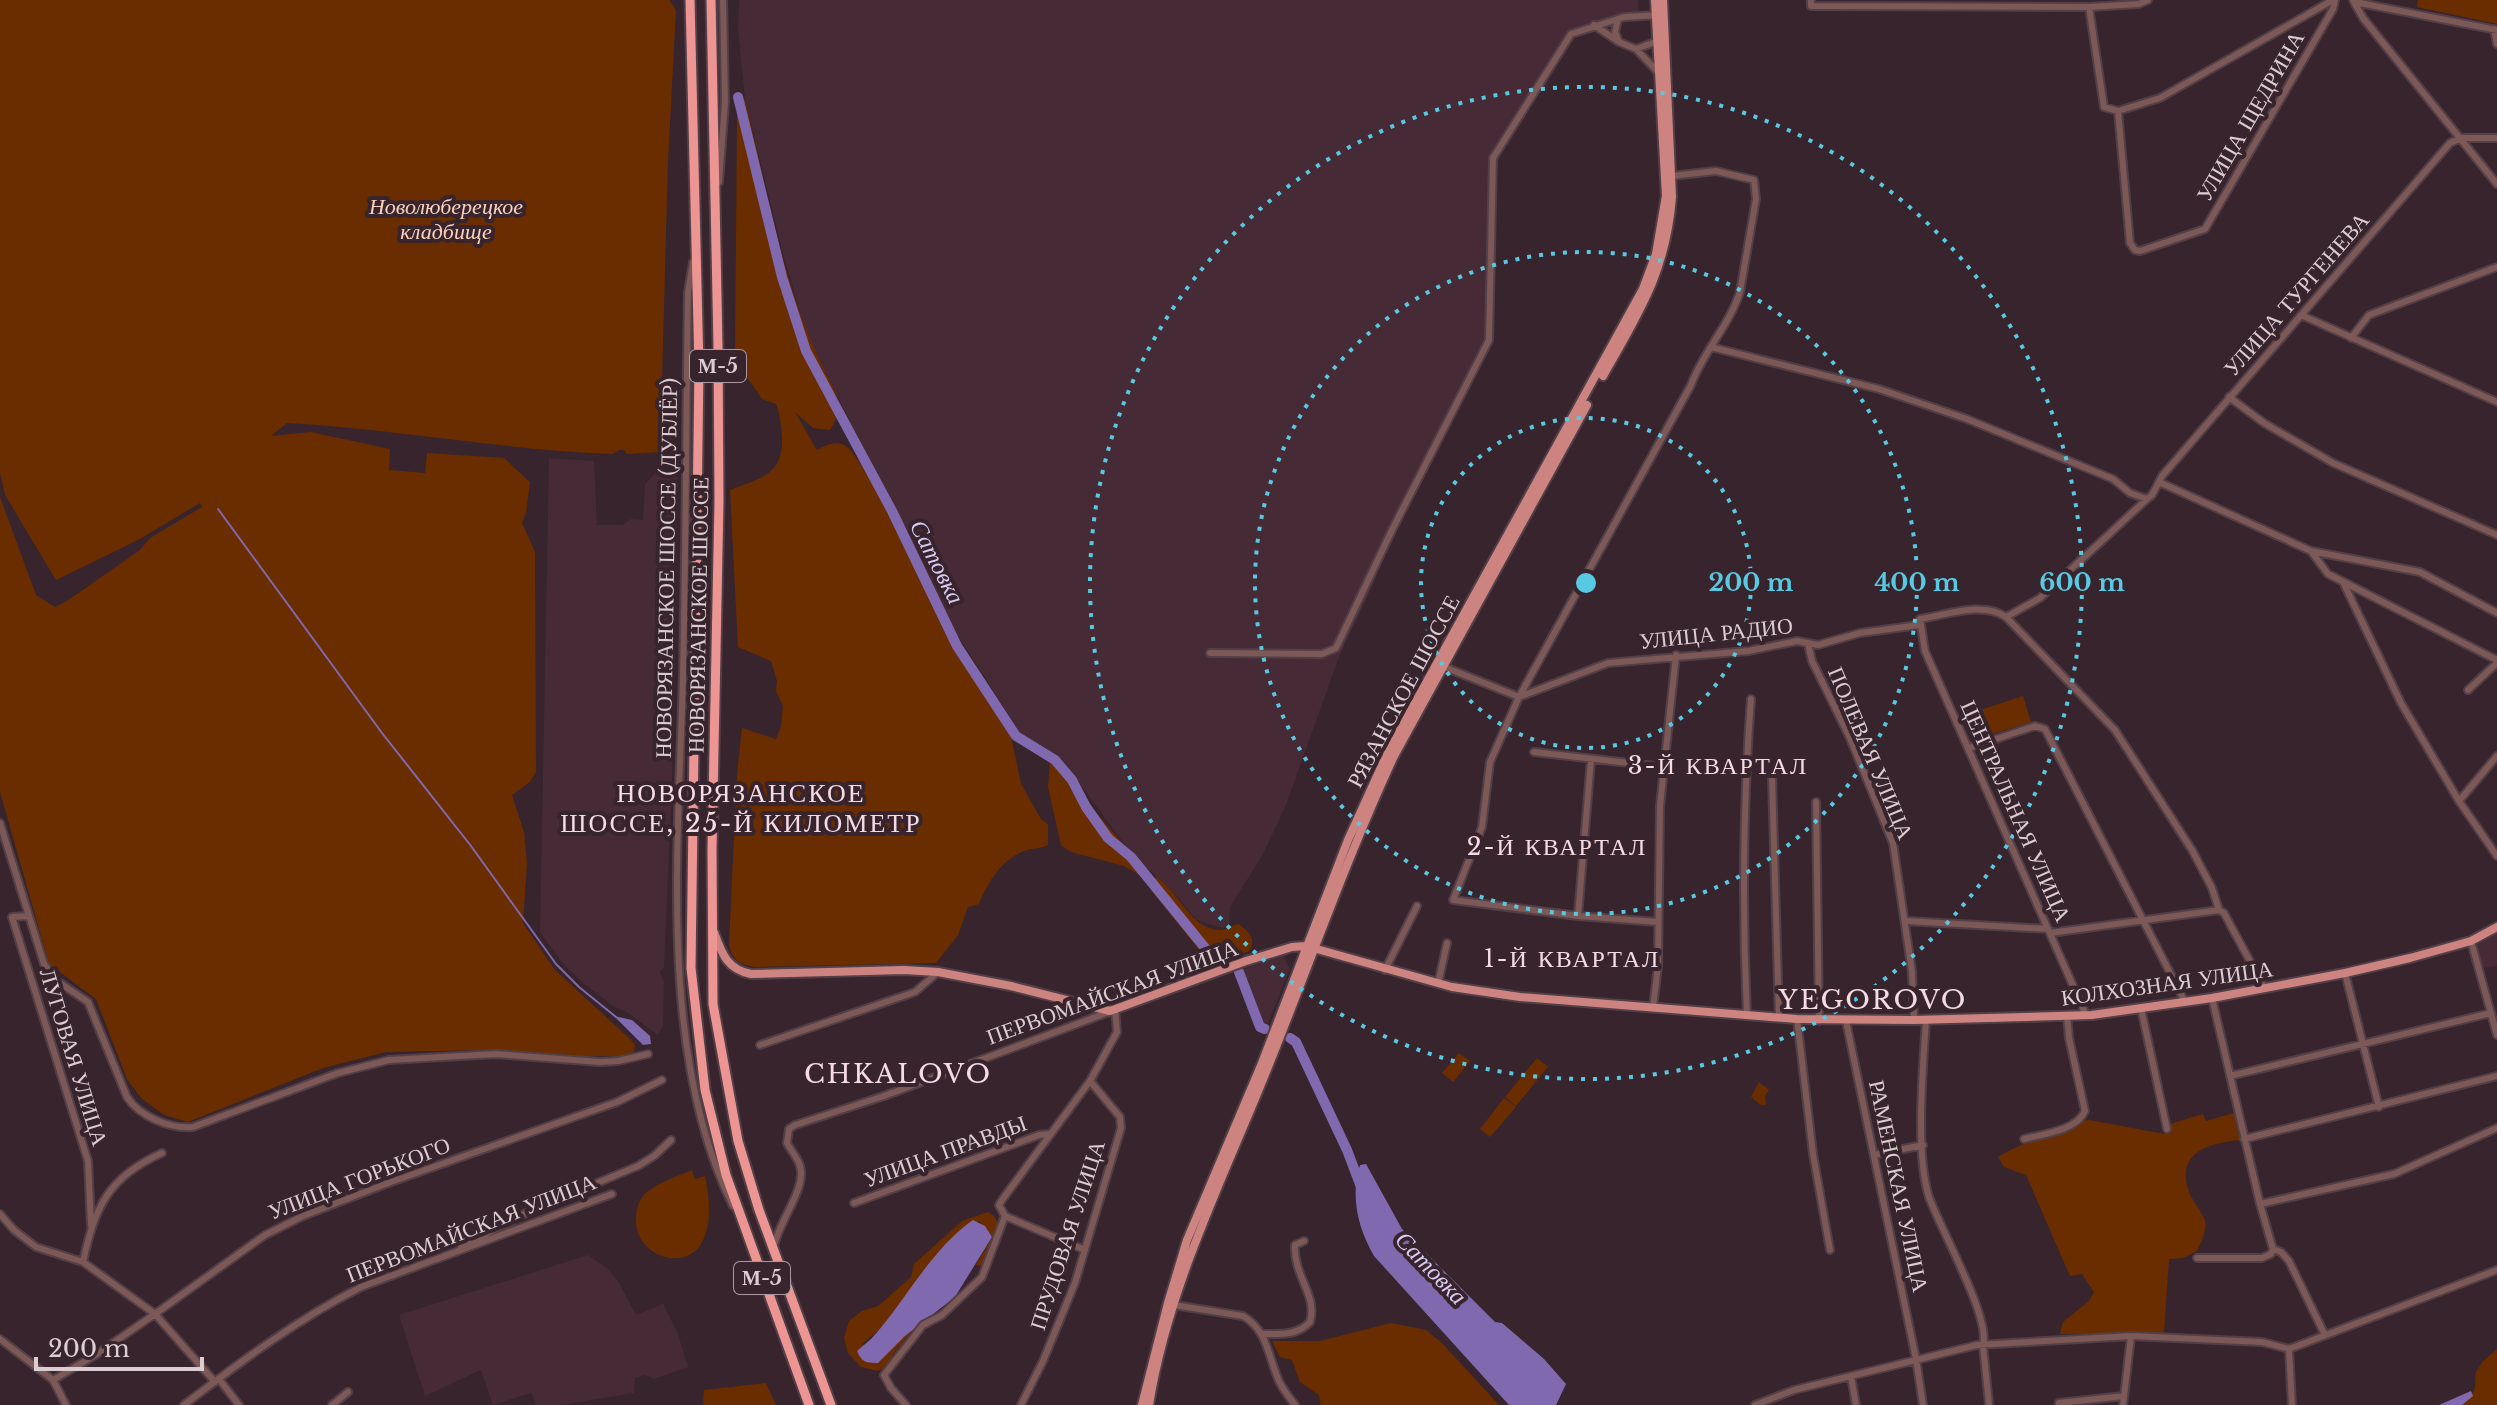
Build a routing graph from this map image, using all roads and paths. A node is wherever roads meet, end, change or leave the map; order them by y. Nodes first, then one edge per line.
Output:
1 (690, 0) edge
2 (711, 0) edge
3 (723, 0) edge
4 (1655, 0) edge
5 (1663, 0) edge
6 (1811, 0) edge
7 (2148, 0) edge
8 (2334, 0) edge
9 (2354, 1) edge
10 (2089, 7) junction
11 (1659, 15) junction
12 (1618, 19) junction
13 (1594, 25) junction
14 (2495, 29) edge
15 (1664, 34) junction
16 (1619, 42) junction
17 (1656, 43) junction
18 (2497, 44) edge
19 (1636, 49) junction
20 (1658, 72) junction
21 (2118, 111) junction
22 (2461, 138) junction
23 (2497, 138) edge
24 (1671, 176) junction
25 (2497, 184) edge
26 (716, 210) junction
27 (2497, 267) edge
28 (2301, 315) junction
29 (2351, 338) junction
30 (1711, 347) junction
31 (2229, 397) junction
32 (2497, 402) edge
33 (2160, 480) junction
34 (2147, 499) junction
35 (2497, 535) edge
36 (2311, 551) junction
37 (2344, 583) junction
38 (2497, 613) edge
39 (2006, 617) junction
40 (1920, 622) junction
41 (1808, 644) junction
42 (1210, 653) dead end
43 (1676, 655) junction
44 (2497, 662) edge
45 (1442, 666) junction
46 (2468, 690) dead end
47 (1519, 697) junction
48 (1751, 699) dead end
49 (1969, 748) junction
50 (1534, 752) dead end
51 (2497, 756) edge
52 (1591, 759) junction
53 (1663, 767) junction
54 (1772, 777) dead end
55 (2459, 801) junction
56 (1816, 802) dead end
57 (0, 823) edge
58 (2497, 856) edge
59 (1417, 906) dead end
60 (2219, 910) junction
61 (27, 916) junction
62 (1578, 916) junction
63 (1906, 921) junction
64 (2145, 921) junction
65 (1658, 922) junction
66 (711, 924) junction
67 (2497, 927) edge
68 (2049, 931) junction
69 (2471, 941) junction
70 (1447, 943) dead end
71 (1310, 947) junction
72 (1385, 970) junction
73 (938, 972) junction
74 (2345, 973) junction
75 (1438, 984) junction
76 (2265, 989) junction
77 (2212, 998) junction
78 (2185, 1002) junction
79 (1653, 1008) junction
80 (2141, 1008) junction
81 (1112, 1010) junction
82 (2491, 1013) junction
83 (2086, 1015) junction
84 (1747, 1016) junction
85 (2067, 1016) junction
86 (1779, 1018) junction
87 (1797, 1019) junction
88 (1914, 1020) junction
89 (1926, 1020) junction
90 (1819, 1021) junction
91 (1846, 1021) junction
92 (2497, 1035) edge
93 (2364, 1044) junction
94 (760, 1045) dead end
95 (648, 1054) dead end
96 (2230, 1076) junction
97 (2497, 1076) edge
98 (662, 1080) dead end
99 (1090, 1081) junction
100 (2379, 1107) junction
101 (2497, 1128) edge
102 (2167, 1129) dead end
103 (1049, 1134) junction
104 (2024, 1139) dead end
105 (2244, 1139) junction
106 (671, 1140) dead end
107 (1923, 1145) junction
108 (162, 1153) dead end
109 (1874, 1155) junction
110 (612, 1194) dead end
111 (854, 1203) dead end
112 (2260, 1204) junction
113 (0, 1214) edge
114 (1005, 1216) junction
115 (91, 1225) junction
116 (1304, 1241) dead end
117 (773, 1249) junction
118 (2273, 1249) junction
119 (1085, 1250) junction
120 (1830, 1250) dead end
121 (442, 1258) junction
122 (2197, 1258) dead end
123 (83, 1262) junction
124 (2497, 1270) edge
125 (1174, 1305) junction
126 (155, 1314) junction
127 (1263, 1334) junction
128 (2325, 1335) junction
129 (2131, 1336) junction
130 (0, 1339) edge
131 (1983, 1345) junction
132 (2289, 1349) junction
133 (1916, 1359) junction
134 (1851, 1376) junction
135 (53, 1380) junction
136 (217, 1381) junction
137 (348, 1392) dead end
138 (2124, 1396) junction
139 (66, 1405) edge
140 (184, 1405) edge
141 (239, 1405) edge
142 (332, 1405) edge
143 (809, 1405) edge
144 (831, 1405) edge
145 (906, 1405) edge
146 (1021, 1405) edge
147 (1142, 1405) edge
148 (1149, 1405) edge
149 (1295, 1405) edge
150 (1755, 1405) edge
151 (1856, 1405) edge
152 (1923, 1405) edge
153 (1989, 1405) edge
154 (2059, 1405) edge
155 (2123, 1405) edge
156 (2292, 1405) edge

1 - 143 highway, НОВОРЯЗАНСКОЕ ШОССЕ / М-5
2 - 26 highway, НОВОРЯЗАНСКОЕ ШОССЕ / М-5
3 - 26 street
4 - 11 main road, РЯЗАНСКОЕ ШОССЕ
5 - 11 main road, РЯЗАНСКОЕ ШОССЕ
6 - 10 street
7 - 10 street
8 - 21 street
8 - 21 street, УЛИЦА ЩЕДРИНА
9 - 14 street
9 - 22 street
10 - 21 street
11 - 12 street
11 - 15 main road, РЯЗАНСКОЕ ШОССЕ
11 - 17 main road, РЯЗАНСКОЕ ШОССЕ
12 - 13 street
12 - 16 street
13 - 16 street
13 - 42 street
14 - 18 street
15 - 17 street
15 - 24 main road, РЯЗАНСКОЕ ШОССЕ
16 - 19 street
17 - 19 street
17 - 20 main road, РЯЗАНСКОЕ ШОССЕ
19 - 20 street
20 - 71 main road, РЯЗАНСКОЕ ШОССЕ
22 - 23 street
22 - 25 street
22 - 28 street, УЛИЦА ТУРГЕНЕВА
24 - 30 street
24 - 45 main road, РЯЗАНСКОЕ ШОССЕ
26 - 66 highway, НОВОРЯЗАНСКОЕ ШОССЕ / М-5
27 - 29 street
28 - 29 street
28 - 31 street, УЛИЦА ТУРГЕНЕВА
29 - 32 street
30 - 34 street
30 - 47 street
31 - 33 street, УЛИЦА ТУРГЕНЕВА
31 - 35 street
33 - 34 street, УЛИЦА ТУРГЕНЕВА
33 - 36 street
34 - 39 street, УЛИЦА ТУРГЕНЕВА
36 - 37 street
36 - 38 street
37 - 44 street
37 - 55 street
39 - 40 street, УЛИЦА РАДИО
39 - 60 street
40 - 41 street, УЛИЦА РАДИО
40 - 49 street, ЦЕНТРАЛЬНАЯ УЛИЦА
41 - 43 street, УЛИЦА РАДИО
41 - 63 street, ПОЛЕВАЯ УЛИЦА
43 - 47 street, УЛИЦА РАДИО
43 - 53 street
44 - 46 street
45 - 47 street
45 - 71 main road, РЯЗАНСКОЕ ШОССЕ
47 - 62 street
48 - 84 street
49 - 64 street
49 - 68 street, ЦЕНТРАЛЬНАЯ УЛИЦА
50 - 52 street
51 - 55 street
52 - 53 street
52 - 62 street
53 - 65 street
54 - 86 street
55 - 58 street
56 - 90 street
57 - 61 street
59 - 72 street
60 - 64 street
60 - 76 street
61 - 95 street
61 - 115 street, ЛУГОВАЯ УЛИЦА
62 - 65 street
63 - 68 street
63 - 88 street, ПОЛЕВАЯ УЛИЦА
64 - 68 street
64 - 78 street
65 - 79 street
66 - 73 main road
66 - 117 highway, НОВОРЯЗАНСКОЕ ШОССЕ / М-5
67 - 69 main road, КОЛХОЗНАЯ УЛИЦА
68 - 83 street, ЦЕНТРАЛЬНАЯ УЛИЦА
69 - 74 main road, КОЛХОЗНАЯ УЛИЦА
69 - 82 street
70 - 75 street
71 - 72 main road, КОЛХОЗНАЯ УЛИЦА
71 - 81 main road, ПЕРВОМАЙСКАЯ УЛИЦА
71 - 125 main road, РЯЗАНСКОЕ ШОССЕ
71 - 147 main road, РЯЗАНСКОЕ ШОССЕ
72 - 75 main road, КОЛХОЗНАЯ УЛИЦА
73 - 81 main road
73 - 94 street
74 - 76 main road, КОЛХОЗНАЯ УЛИЦА
74 - 93 street
75 - 79 main road, КОЛХОЗНАЯ УЛИЦА
76 - 77 main road, КОЛХОЗНАЯ УЛИЦА
77 - 78 main road, КОЛХОЗНАЯ УЛИЦА
77 - 96 street
78 - 80 main road, КОЛХОЗНАЯ УЛИЦА
79 - 84 main road, КОЛХОЗНАЯ УЛИЦА
80 - 83 main road, КОЛХОЗНАЯ УЛИЦА
80 - 102 street
81 - 99 street, ПРУДОВАЯ УЛИЦА
81 - 117 street, ПЕРВОМАЙСКАЯ УЛИЦА
82 - 92 street
82 - 93 street
83 - 85 main road, КОЛХОЗНАЯ УЛИЦА
84 - 86 main road, КОЛХОЗНАЯ УЛИЦА
85 - 89 main road, КОЛХОЗНАЯ УЛИЦА
85 - 104 street
86 - 87 main road, КОЛХОЗНАЯ УЛИЦА
87 - 90 main road, КОЛХОЗНАЯ УЛИЦА
87 - 120 street
88 - 89 main road, КОЛХОЗНАЯ УЛИЦА
88 - 91 main road, КОЛХОЗНАЯ УЛИЦА
89 - 107 street
90 - 91 main road, КОЛХОЗНАЯ УЛИЦА
91 - 109 street, РАМЕНСКАЯ УЛИЦА
93 - 96 street
93 - 100 street
96 - 105 street
97 - 100 street
98 - 126 street, УЛИЦА ГОРЬКОГО
99 - 103 street, ПРУДОВАЯ УЛИЦА
99 - 119 street, ПРУДОВАЯ УЛИЦА
100 - 105 street
101 - 112 street
103 - 111 street, УЛИЦА ПРАВДЫ
103 - 114 street, ПРУДОВАЯ УЛИЦА
105 - 112 street
106 - 121 street
107 - 109 street
107 - 131 street
108 - 115 street
109 - 133 street, РАМЕНСКАЯ УЛИЦА
110 - 121 street, ПЕРВОМАЙСКАЯ УЛИЦА
112 - 118 street
113 - 123 street
114 - 119 street
114 - 145 street, ПРУДОВАЯ УЛИЦА
115 - 123 street
116 - 127 street
117 - 144 highway, НОВОРЯЗАНСКОЕ ШОССЕ / М-5
118 - 122 street
118 - 128 street
119 - 146 street, ПРУДОВАЯ УЛИЦА
121 - 136 street, ПЕРВОМАЙСКАЯ УЛИЦА
123 - 126 street
124 - 128 street
125 - 127 street
125 - 148 main road, РЯЗАНСКОЕ ШОССЕ
126 - 135 street, УЛИЦА ГОРЬКОГО
126 - 136 street
127 - 149 street
128 - 132 street
129 - 131 street
129 - 132 street
129 - 138 street
130 - 135 street
131 - 133 street
131 - 153 street
132 - 156 street
133 - 134 street
133 - 152 street, РАМЕНСКАЯ УЛИЦА
134 - 150 street
134 - 151 street
135 - 139 street
136 - 140 street, ПЕРВОМАЙСКАЯ УЛИЦА
136 - 141 street
137 - 142 street
138 - 154 street
138 - 155 street

